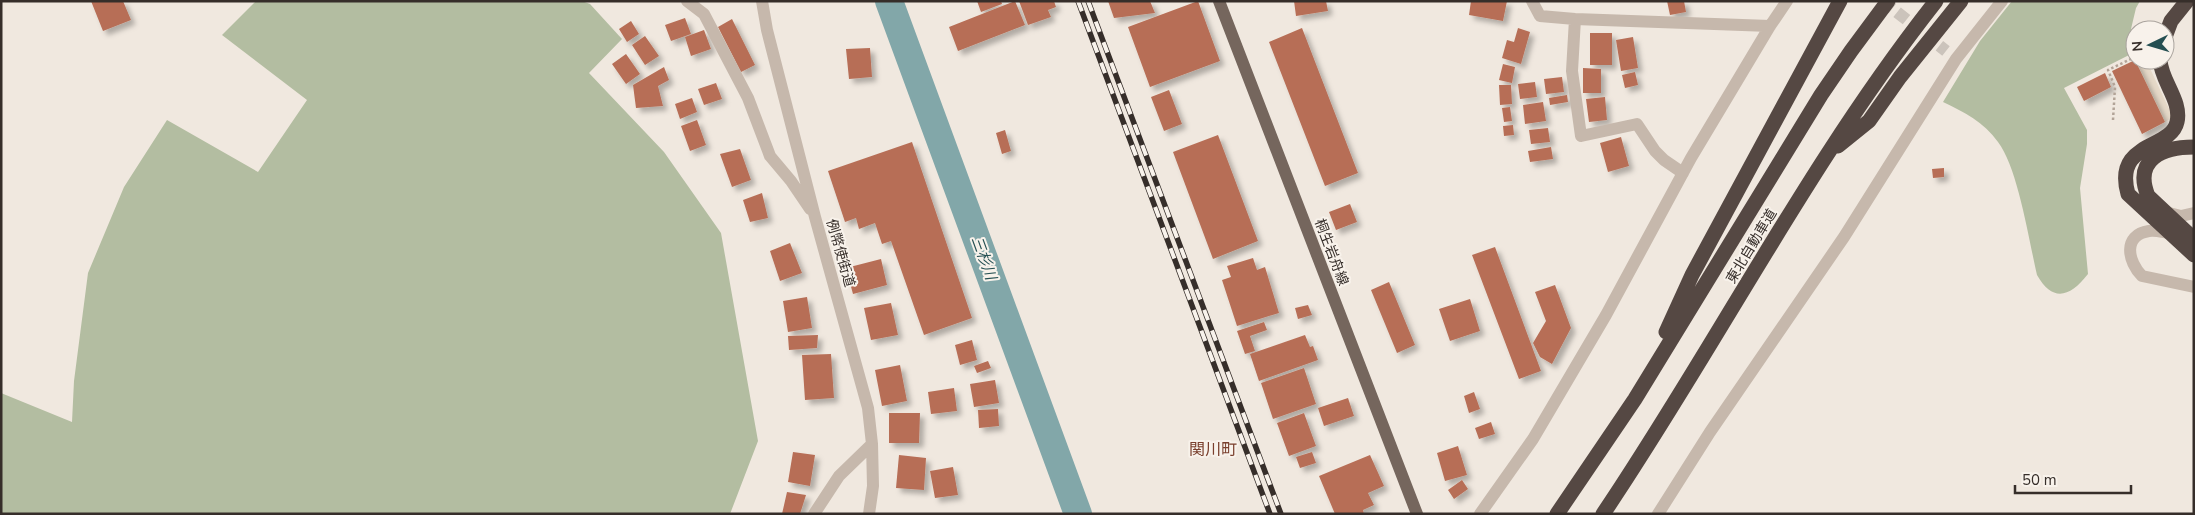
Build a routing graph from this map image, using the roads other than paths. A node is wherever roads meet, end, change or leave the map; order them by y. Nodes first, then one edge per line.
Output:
1 (687, 1) edge
2 (762, 1) edge
3 (1219, 1) edge
4 (1532, 1) edge
5 (1788, 1) edge
6 (1840, 1) edge
7 (1888, 1) edge
8 (1936, 1) edge
9 (1961, 1) edge
10 (2002, 1) edge
11 (2187, 1) edge
12 (1575, 19) junction
13 (2172, 20) edge
14 (1770, 26) junction
15 (2160, 70) edge
16 (2194, 147) edge
17 (1825, 156) junction
18 (1683, 173) junction
19 (2165, 212) junction
20 (2194, 213) edge
21 (815, 217) junction
22 (2168, 233) junction
23 (2194, 239) edge
24 (2194, 255) edge
25 (2194, 287) edge
26 (1635, 399) junction
27 (872, 444) junction
28 (814, 514) edge
29 (869, 514) edge
30 (1417, 514) edge
31 (1480, 514) edge
32 (1557, 514) edge
33 (1603, 514) edge
34 (1658, 514) edge

1 - 21 street
2 - 21 street, 例幣使街道
3 - 30 main road, 桐生岩舟線
4 - 12 street
5 - 14 street
6 - 26 highway
7 - 26 highway, 東北自動車道
8 - 17 highway, 東北自動車道
9 - 17 highway
10 - 34 street
11 - 13 highway
12 - 14 street
12 - 18 street
14 - 18 street
15 - 22 highway
16 - 19 highway
17 - 33 highway, 東北自動車道
18 - 31 street
19 - 20 street
19 - 23 highway
21 - 27 street, 例幣使街道
22 - 24 highway
22 - 25 street
26 - 32 highway, 東北自動車道
27 - 28 street
27 - 29 street, 例幣使街道

